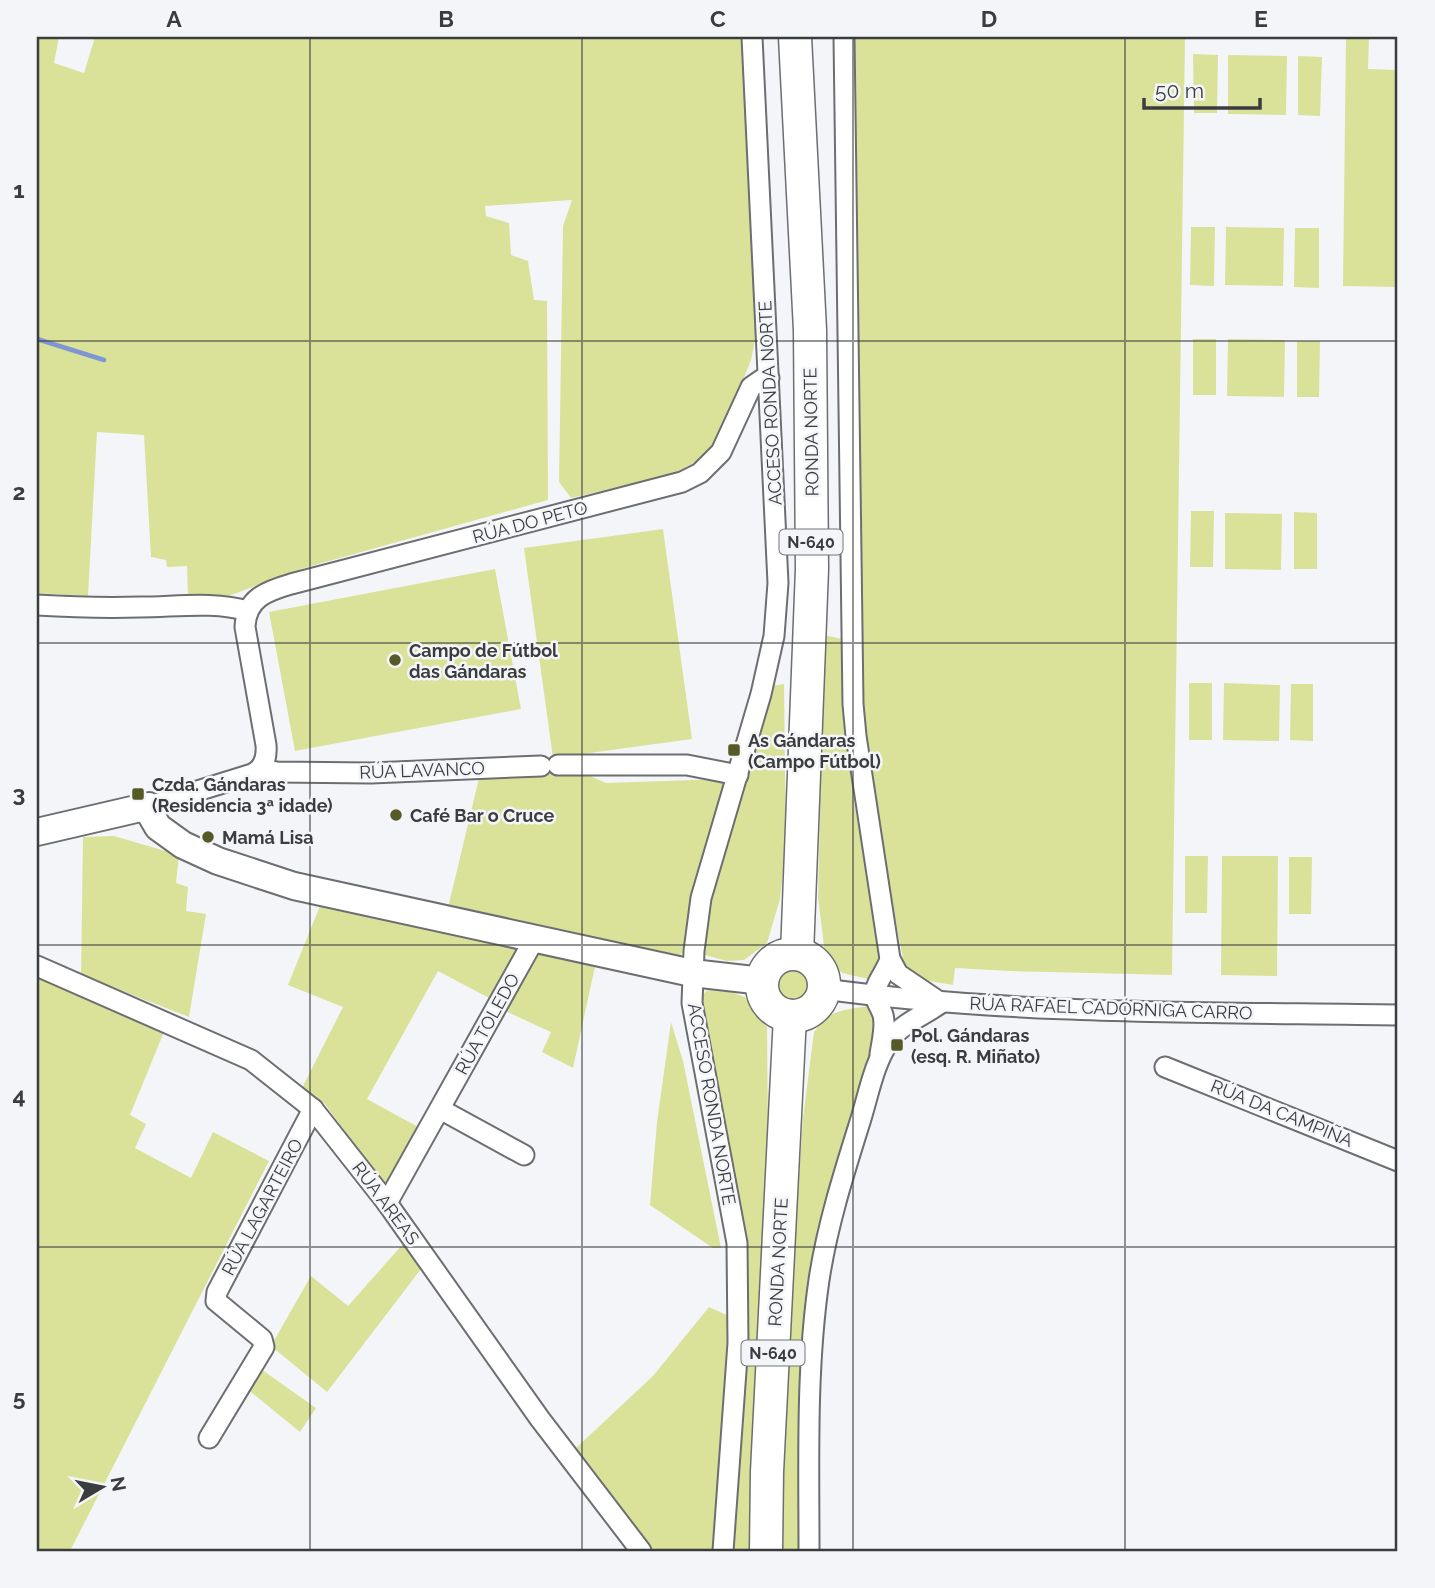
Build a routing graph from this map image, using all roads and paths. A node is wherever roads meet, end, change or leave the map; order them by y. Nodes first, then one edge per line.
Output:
1 (752, 37) edge
2 (795, 37) edge
3 (844, 37) edge
4 (769, 378) junction
5 (37, 605) edge
6 (248, 611) junction
7 (259, 770) junction
8 (738, 775) junction
9 (149, 806) junction
10 (37, 832) edge
11 (535, 939) junction
12 (797, 954) junction
13 (890, 959) junction
14 (37, 966) edge
15 (692, 973) junction
16 (763, 981) junction
17 (824, 989) junction
18 (875, 996) junction
19 (941, 1003) junction
20 (1398, 1015) edge
21 (790, 1016) junction
22 (878, 1064) junction
23 (1165, 1067) dead end
24 (313, 1109) junction
25 (440, 1109) junction
26 (524, 1155) dead end
27 (1398, 1161) edge
28 (387, 1203) junction
29 (209, 1438) dead end
30 (641, 1551) edge
31 (723, 1551) edge
32 (766, 1551) edge
33 (809, 1551) edge

1 - 4 street, ACCESO RONDA NORTE
2 - 12 highway, RONDA NORTE / N-640
3 - 13 street
4 - 6 street, RÚA DO PETO
4 - 8 street, ACCESO RONDA NORTE
5 - 6 street
6 - 7 street
7 - 8 street, RÚA LAVANCO
7 - 9 street
8 - 15 street, ACCESO RONDA NORTE
9 - 10 main road
9 - 11 main road
11 - 15 main road
11 - 25 street, RÚA TOLEDO
12 - 16 highway
12 - 17 highway
13 - 18 street
13 - 19 street
14 - 24 street, RÚA AREAS
15 - 16 main road
15 - 31 street, ACCESO RONDA NORTE
16 - 21 highway
17 - 18 street, RÚA RAFAEL CADÓRNIGA CARRO
17 - 21 highway
18 - 19 street, RÚA RAFAEL CADÓRNIGA CARRO
18 - 22 street
19 - 20 street, RÚA RAFAEL CADÓRNIGA CARRO
19 - 22 street
21 - 32 highway, RONDA NORTE / N-640
22 - 33 street
23 - 27 street, RÚA DA CAMPIÑA
24 - 28 street, RÚA AREAS
24 - 29 street, RÚA LAGARTEIRO
25 - 26 street
25 - 28 street, RÚA TOLEDO
28 - 30 street, RÚA AREAS

